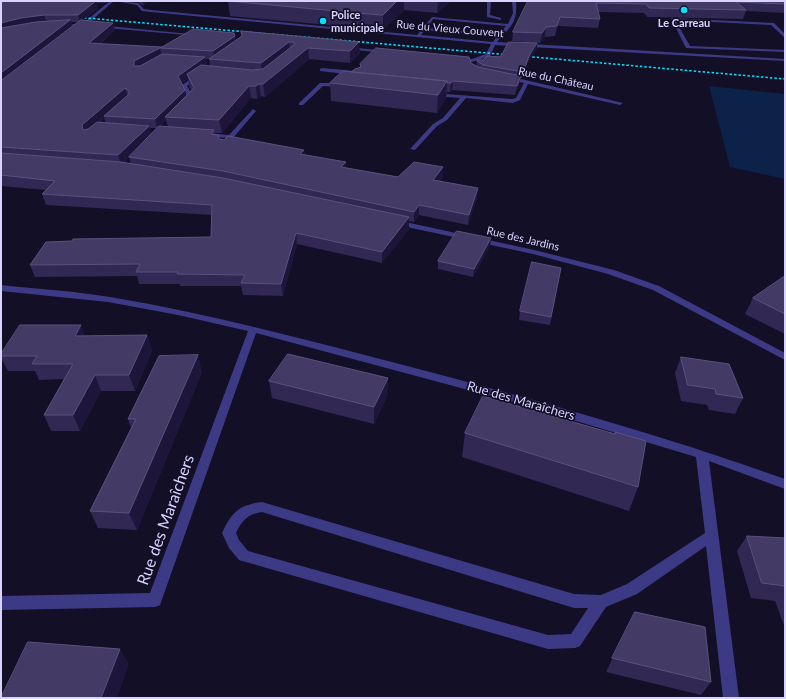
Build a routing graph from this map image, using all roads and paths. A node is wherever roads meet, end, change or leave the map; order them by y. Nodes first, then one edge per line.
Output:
1 (112, 1) edge
2 (118, 1) edge
3 (489, 1) edge
4 (514, 1) edge
5 (513, 20) junction
6 (428, 23) junction
7 (509, 24) junction
8 (53, 25) edge
9 (83, 25) junction
10 (424, 29) junction
11 (506, 29) junction
12 (77, 30) edge
13 (501, 35) junction
14 (205, 36) edge
15 (418, 36) junction
16 (785, 37) edge
17 (494, 43) junction
18 (338, 47) edge
19 (720, 48) junction
20 (761, 50) junction
21 (785, 52) edge
22 (393, 53) edge
23 (727, 57) junction
24 (448, 59) edge
25 (770, 59) junction
26 (785, 60) edge
27 (472, 61) junction
28 (473, 69) edge
29 (322, 70) dead end
30 (205, 72) edge
31 (351, 79) edge
32 (514, 80) edge
33 (527, 82) junction
34 (346, 85) edge
35 (424, 93) edge
36 (464, 97) junction
37 (620, 103) dead end
38 (301, 104) dead end
39 (182, 110) edge
40 (253, 111) dead end
41 (200, 135) edge
42 (414, 149) dead end
43 (388, 220) edge
44 (1, 288) edge
45 (253, 330) junction
46 (785, 356) edge
47 (702, 454) junction
48 (785, 484) edge
49 (712, 535) junction
50 (601, 602) junction
51 (1, 603) edge
52 (731, 698) edge

1 - 9 street
2 - 15 street, Rue du Vieux Couvent
3 - 5 street
4 - 5 street
5 - 7 street
6 - 7 street
6 - 10 street
6 - 11 street
7 - 11 street
8 - 9 street
9 - 12 street
9 - 14 street
10 - 13 street
10 - 15 street
11 - 13 street
13 - 17 street
15 - 17 street, Rue du Vieux Couvent
16 - 19 street
17 - 23 street, Rue du Vieux Couvent
17 - 27 street
18 - 22 street
19 - 20 street
19 - 23 street
20 - 21 street
20 - 25 street
23 - 25 street, Rue du Vieux Couvent
24 - 27 street
25 - 26 street, Rue du Vieux Couvent
27 - 28 street
29 - 31 street
30 - 39 street
32 - 33 street, Rue du Château
33 - 36 street
33 - 37 street, Rue du Château
34 - 38 street
35 - 36 street
36 - 42 street
40 - 41 street
43 - 46 street, Rue des Jardins
44 - 45 street, Rue des Maraîchers
45 - 47 street, Rue des Maraîchers
45 - 51 street, Rue des Maraîchers
47 - 48 street, Rue des Maraîchers
47 - 49 street
49 - 50 street
49 - 52 street
50 - 50 street

